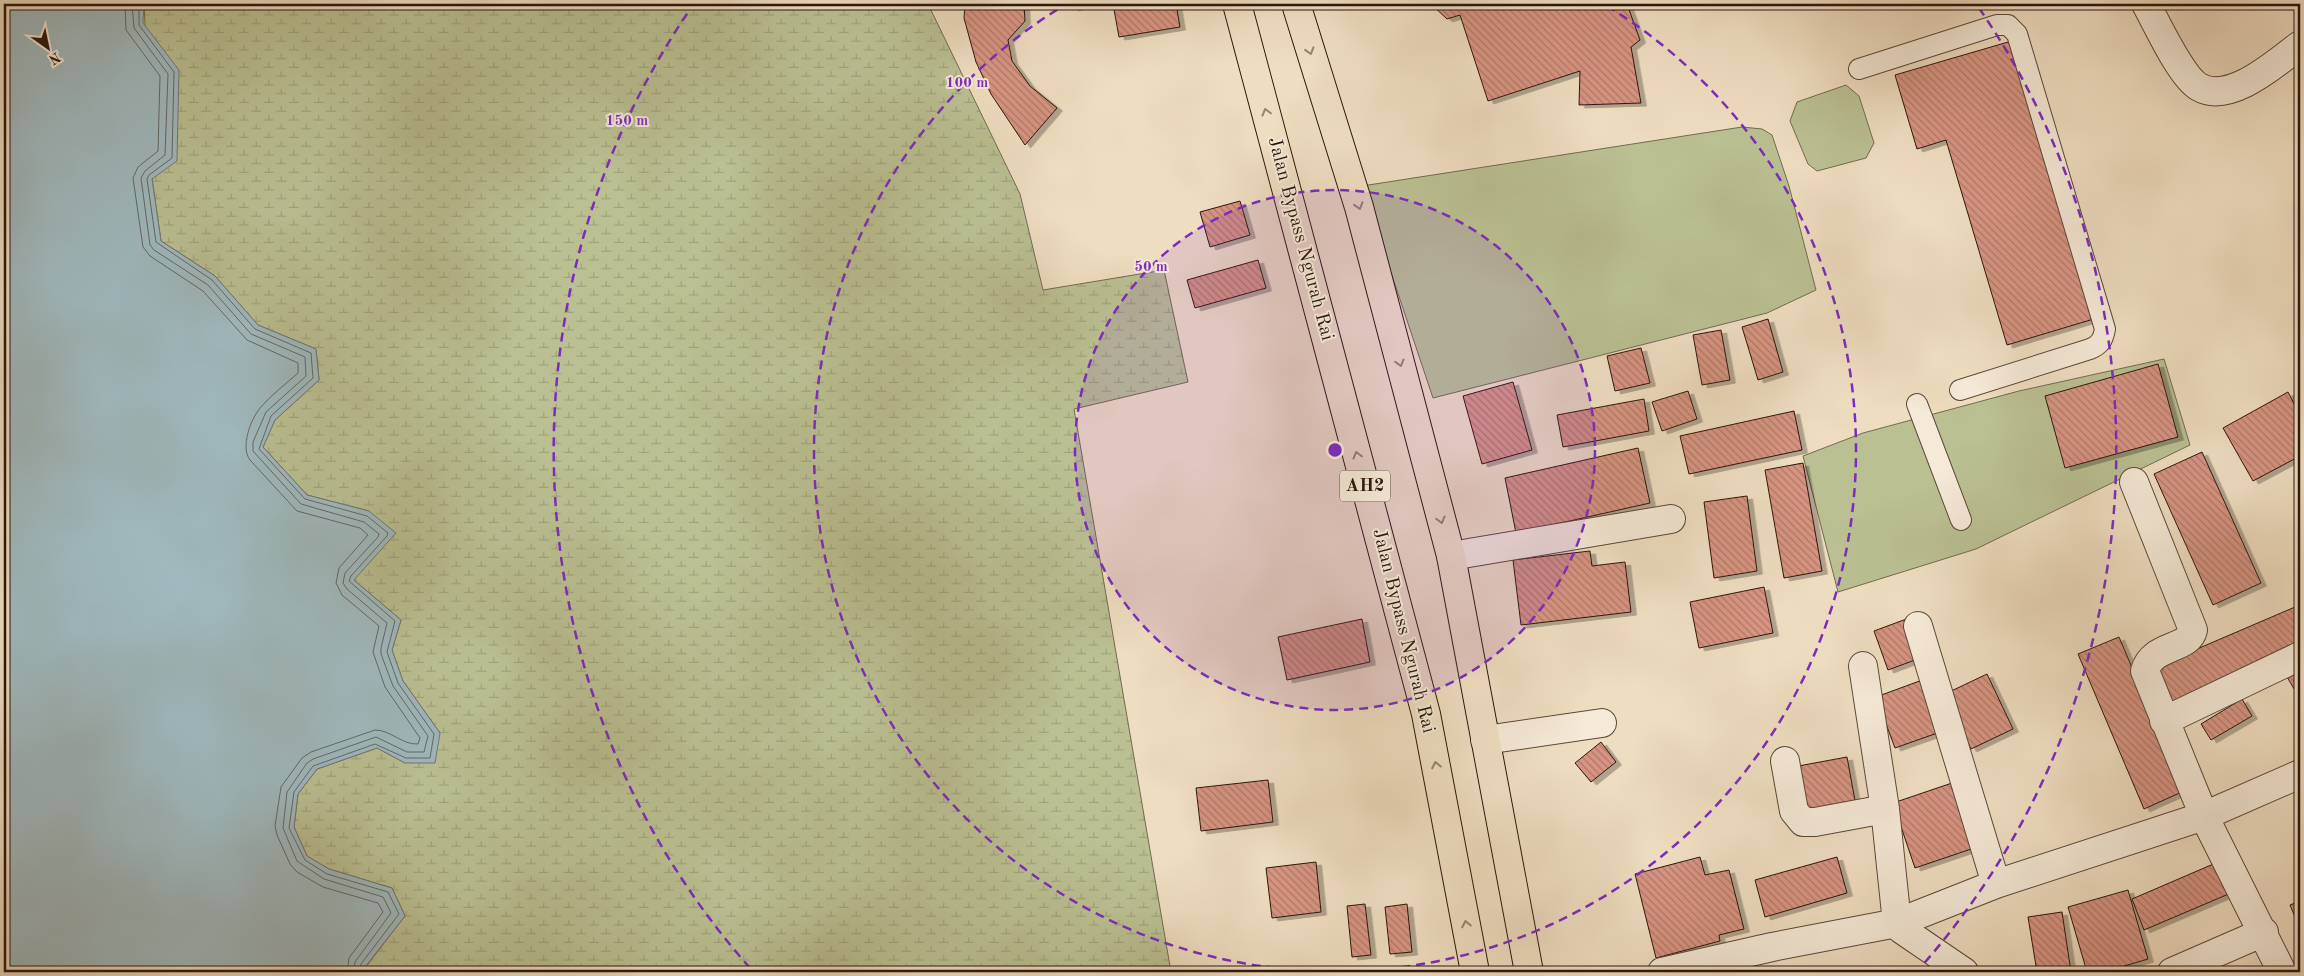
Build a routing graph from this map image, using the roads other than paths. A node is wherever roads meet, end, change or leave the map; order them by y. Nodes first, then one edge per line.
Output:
1 (1237, 4) edge
2 (1296, 4) edge
3 (2146, 4) edge
4 (2300, 45) edge
5 (1859, 69) dead end
6 (1960, 390) dead end
7 (1917, 404) dead end
8 (2134, 482) dead end
9 (1671, 519) dead end
10 (1961, 520) dead end
11 (1451, 556) junction
12 (1918, 626) dead end
13 (2300, 656) edge
14 (1863, 666) dead end
15 (2164, 721) junction
16 (1602, 723) dead end
17 (1485, 740) junction
18 (1785, 761) dead end
19 (2300, 774) edge
20 (1885, 809) junction
21 (2204, 816) junction
22 (1996, 884) junction
23 (1897, 923) junction
24 (2264, 932) junction
25 (1475, 972) edge
26 (1529, 972) edge
27 (1662, 972) edge
28 (1964, 972) edge
29 (2172, 972) edge
30 (2282, 972) edge

25 -> 1 highway, Jalan Bypass Ngurah Rai / AH2
2 -> 11 highway
3 - 4 street
5 - 6 lane
7 - 10 lane
8 - 15 street
9 - 11 street
11 - 17 highway
12 - 22 street
13 - 15 street
14 - 20 street
15 - 21 street
16 - 17 street
17 - 26 highway
18 - 20 street
19 - 21 street
20 - 23 street
21 - 22 street
21 - 24 street
22 - 23 street
23 - 27 street
23 - 28 street
24 - 29 street
24 - 30 street

